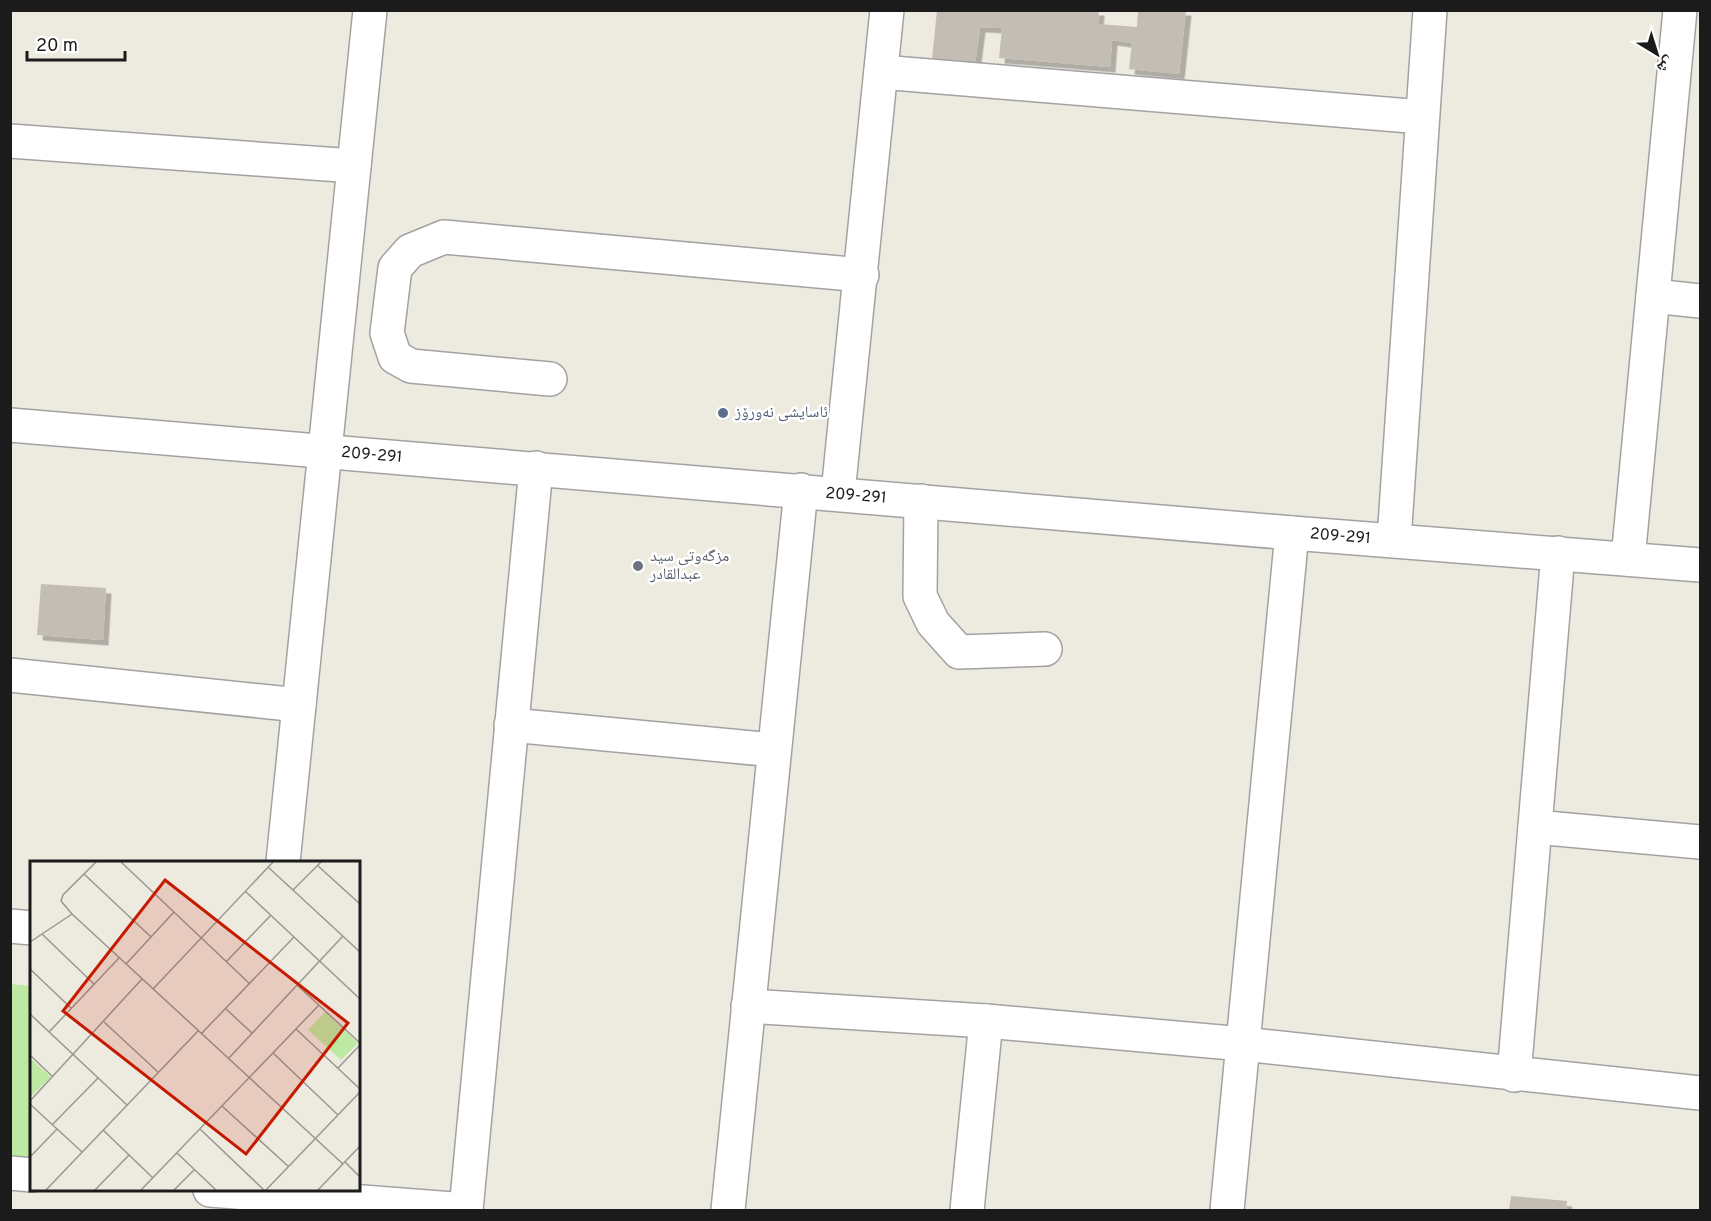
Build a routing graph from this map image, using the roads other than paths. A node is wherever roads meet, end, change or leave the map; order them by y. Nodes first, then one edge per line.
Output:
1 (370, 10) edge
2 (887, 10) edge
3 (1430, 10) edge
4 (1680, 10) edge
5 (1688, 54) edge
6 (881, 72) junction
7 (1422, 117) junction
8 (10, 141) edge
9 (354, 166) junction
10 (862, 276) junction
11 (1653, 296) junction
12 (1701, 301) edge
13 (550, 379) dead end
14 (10, 425) edge
15 (326, 451) junction
16 (536, 468) junction
17 (801, 490) junction
18 (838, 493) junction
19 (921, 501) junction
20 (1292, 533) junction
21 (1394, 540) junction
22 (1558, 553) junction
23 (1628, 559) junction
24 (1701, 565) edge
25 (1044, 649) dead end
26 (10, 675) edge
27 (299, 705) junction
28 (511, 725) junction
29 (774, 750) junction
30 (1535, 827) junction
31 (1701, 842) edge
32 (283, 861) edge
33 (10, 926) edge
34 (30, 928) edge
35 (748, 1006) junction
36 (986, 1021) junction
37 (1243, 1044) junction
38 (1514, 1075) junction
39 (1701, 1093) edge
40 (10, 1173) edge
41 (30, 1175) edge
42 (249, 1191) edge
43 (466, 1210) edge
44 (728, 1210) edge
45 (967, 1210) edge
46 (1227, 1210) edge

1 - 9 street
2 - 6 street
3 - 7 street
4 - 5 street
5 - 11 street
6 - 7 street
6 - 10 street
7 - 21 street
8 - 9 street
9 - 15 street
10 - 13 street
10 - 18 street
11 - 12 street
11 - 23 street
14 - 15 street, 209-291
15 - 16 street, 209-291
15 - 27 street
16 - 17 street, 209-291
16 - 28 street
17 - 18 street, 209-291
17 - 29 street
18 - 19 street, 209-291
19 - 20 street, 209-291
19 - 25 street
20 - 21 street, 209-291
20 - 37 street
21 - 22 street, 209-291
22 - 23 street, 209-291
22 - 30 street
23 - 24 street, 209-291
26 - 27 street
27 - 32 street
28 - 29 street
28 - 43 street
29 - 35 street
30 - 31 street
30 - 38 street
33 - 34 street
35 - 36 street
35 - 44 street
36 - 37 street
36 - 45 street
37 - 38 street
37 - 46 street
38 - 39 street
40 - 41 street
42 - 43 street

